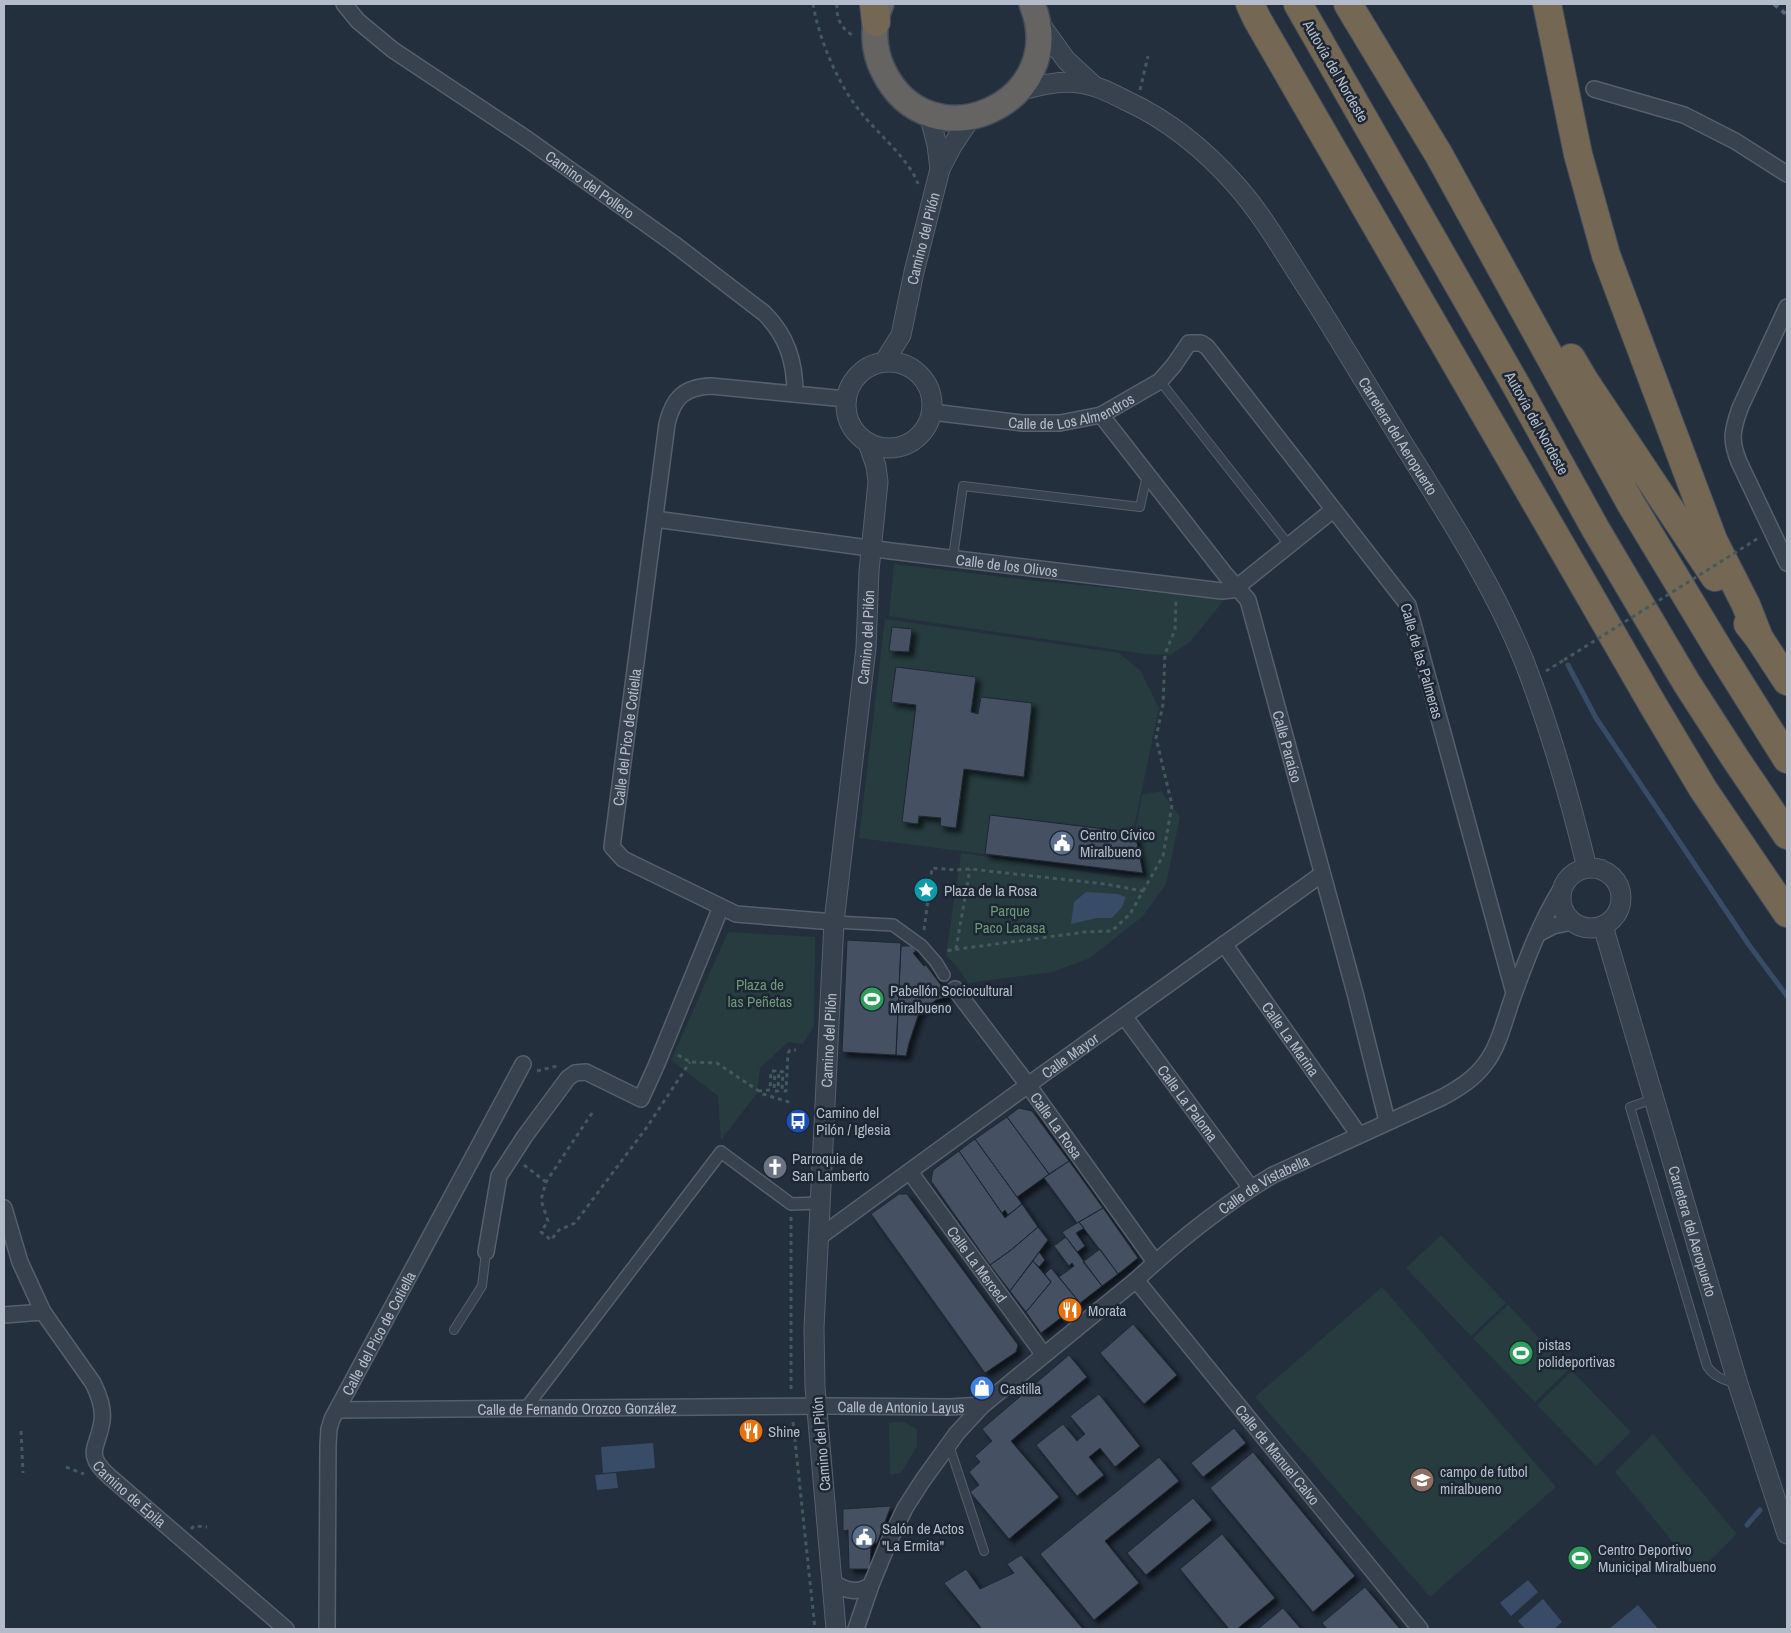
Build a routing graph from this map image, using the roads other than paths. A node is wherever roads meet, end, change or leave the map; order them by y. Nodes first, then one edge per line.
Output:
1 (344, 4) edge
2 (1298, 4) edge
3 (1348, 4) edge
4 (1547, 4) edge
5 (1034, 8) edge
6 (1251, 9) edge
7 (877, 18) edge
8 (1093, 85) junction
9 (1594, 89) dead end
10 (1018, 91) junction
11 (929, 114) junction
12 (972, 116) junction
13 (1439, 155) junction
14 (940, 169) junction
15 (1787, 174) edge
16 (1787, 307) edge
17 (901, 335) junction
18 (1189, 343) joint
19 (884, 362) junction
20 (906, 366) junction
21 (1160, 381) junction
22 (795, 394) junction
23 (846, 400) junction
24 (932, 412) junction
25 (1101, 416) junction
26 (868, 443) junction
27 (898, 448) junction
28 (1147, 475) junction
29 (878, 482) junction
30 (1333, 510) junction
31 (655, 519) junction
32 (1289, 545) junction
33 (871, 548) junction
34 (953, 558) junction
35 (1787, 563) edge
36 (1238, 587) junction
37 (1759, 638) junction
38 (1787, 681) edge
39 (1787, 759) edge
40 (1787, 835) edge
41 (1594, 863) junction
42 (1322, 874) junction
43 (1561, 889) junction
44 (720, 908) junction
45 (1787, 913) edge
46 (834, 922) junction
47 (1572, 922) junction
48 (1610, 924) junction
49 (1538, 934) junction
50 (1224, 944) junction
51 (944, 975) dead end
52 (955, 989) dead end
53 (1514, 993) junction
54 (1124, 1016) junction
55 (521, 1068) road end
56 (1028, 1085) junction
57 (1653, 1099) junction
58 (1387, 1121) junction
59 (1358, 1135) junction
60 (910, 1172) junction
61 (1251, 1188) junction
62 (820, 1204) junction
63 (4, 1208) edge
64 (818, 1238) junction
65 (486, 1252) joint
66 (1155, 1262) junction
67 (1136, 1280) junction
68 (43, 1312) junction
69 (4, 1315) edge
70 (454, 1330) dead end
71 (1044, 1355) junction
72 (1738, 1384) junction
73 (983, 1405) junction
74 (817, 1407) junction
75 (950, 1407) junction
76 (525, 1409) junction
77 (337, 1410) junction
78 (953, 1439) junction
79 (1787, 1534) edge
80 (984, 1551) dead end
81 (833, 1582) junction
82 (871, 1585) junction
83 (286, 1629) edge
84 (327, 1629) edge
85 (836, 1629) edge
86 (856, 1629) edge
87 (1420, 1629) edge

1 - 22 street, Camino del Pollero
2 - 40 highway, Autovía del Nordeste
3 - 13 highway
4 - 37 highway
5 - 8 street, Carretera del Aeropuerto
5 - 10 highway
6 - 45 highway
7 - 11 highway
8 - 10 street, Carretera del Aeropuerto
8 - 41 street, Carretera del Aeropuerto
9 - 15 street
10 - 12 highway
11 - 12 highway
11 - 14 street, Camino del Pilón
12 - 14 street, Camino del Pilón
13 - 37 highway
13 - 39 highway
14 - 17 street, Camino del Pilón
16 - 35 street
17 - 19 street, Camino del Pilón
17 - 20 street, Camino del Pilón
18 - 21 street, Calle de Los Almendros
18 - 30 street, Calle de las Palmeras
19 - 20 street
19 - 23 street
20 - 24 street
21 - 25 street, Calle de Los Almendros
21 - 32 lane
22 - 23 street
22 - 31 street, Calle del Pico de Cotiella
23 - 26 street
24 - 25 street, Calle de Los Almendros
24 - 27 street
25 - 28 street, Calle Paraíso
26 - 27 street
26 - 29 street, Camino del Pilón
27 - 29 street, Camino del Pilón
28 - 34 lane
28 - 36 street, Calle Paraíso
29 - 33 street, Camino del Pilón
30 - 32 street
30 - 53 street, Calle de las Palmeras
31 - 33 street, Calle de los Olivos
31 - 44 street, Calle del Pico de Cotiella
32 - 36 street
33 - 34 street, Calle de los Olivos
33 - 46 street, Camino del Pilón
34 - 36 street, Calle de los Olivos
36 - 42 street, Calle Paraíso
37 - 38 highway
41 - 43 street
41 - 48 street
42 - 50 street, Calle Mayor
42 - 58 street, Calle Paraíso
43 - 47 street
43 - 49 street, Calle de Vistabella
44 - 46 street, Calle del Pico de Cotiella
44 - 65 street
46 - 51 street
46 - 62 street, Camino del Pilón
47 - 48 street
47 - 49 street
48 - 57 street, Carretera del Aeropuerto
49 - 53 street, Calle de Vistabella
50 - 54 street, Calle Mayor
50 - 59 street, Calle La Marina
52 - 56 street, Calle La Rosa
53 - 58 street, Calle de Vistabella
54 - 56 street, Calle Mayor
54 - 61 street, Calle La Paloma
55 - 77 street, Calle del Pico de Cotiella
56 - 60 street, Calle Mayor
56 - 66 street, Calle La Rosa
57 - 72 street, Carretera del Aeropuerto
57 - 72 lane
58 - 59 street, Calle de Vistabella
59 - 61 street, Calle de Vistabella
60 - 64 street, Calle Mayor
60 - 71 street, Calle La Merced
61 - 66 street, Calle de Vistabella
62 - 64 street, Camino del Pilón
62 - 76 street
63 - 68 street, Camino de Épila
64 - 74 street, Camino del Pilón
65 - 70 lane
66 - 67 street, Calle de Vistabella
67 - 71 street, Calle de Vistabella
67 - 87 street, Calle de Manuel Calvo
68 - 69 street
68 - 83 street, Camino de Épila
71 - 73 street, Calle de Vistabella
72 - 79 street, Carretera del Aeropuerto
73 - 75 street, Calle de Antonio Layus
73 - 78 street, Calle de Vistabella
74 - 75 street, Calle de Antonio Layus
74 - 76 street, Calle de Fernando Orozco González
74 - 81 street, Camino del Pilón
75 - 78 street
76 - 77 street, Calle de Fernando Orozco González
77 - 84 street, Calle del Pico de Cotiella
78 - 80 lane
78 - 82 street, Calle de Vistabella
81 - 82 street
81 - 85 street, Camino del Pilón
82 - 86 street, Calle de Vistabella

